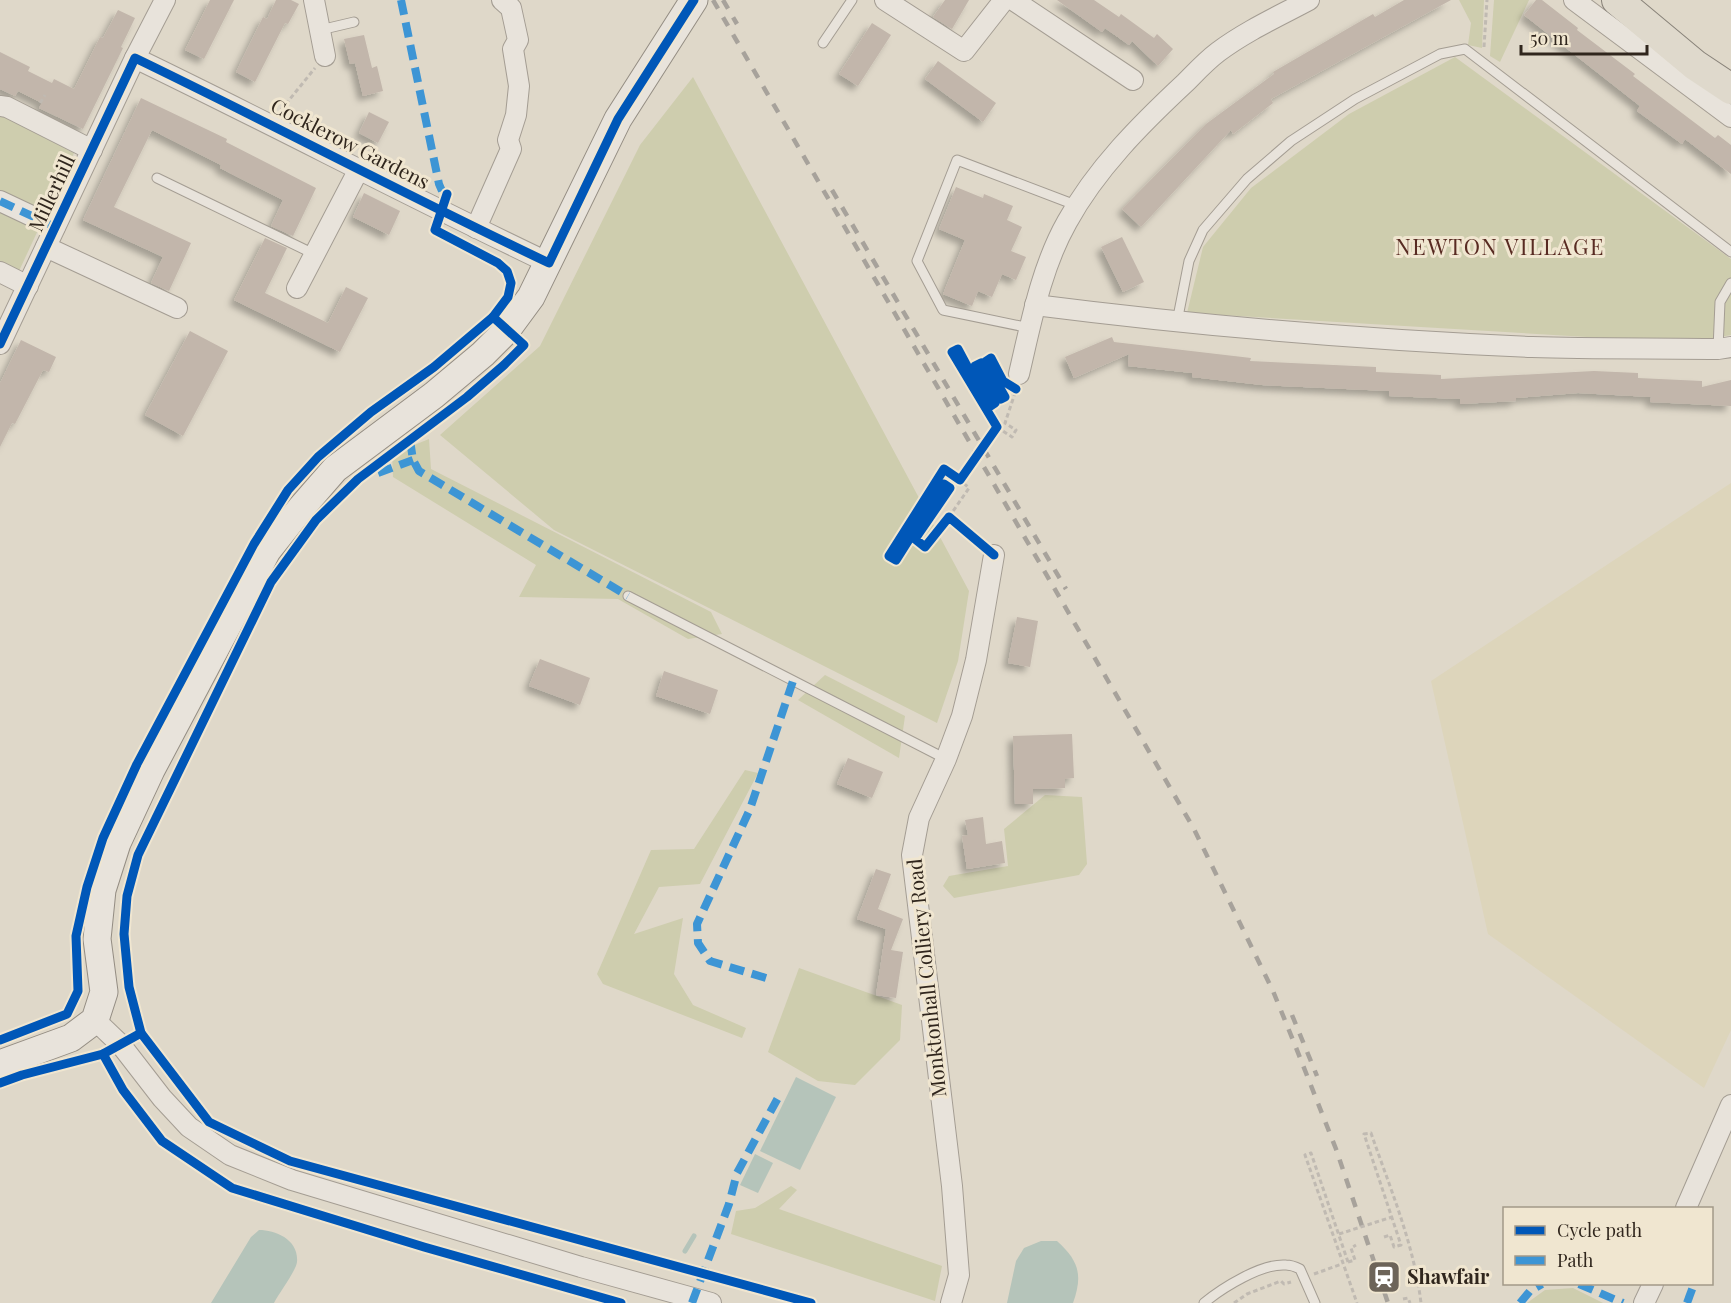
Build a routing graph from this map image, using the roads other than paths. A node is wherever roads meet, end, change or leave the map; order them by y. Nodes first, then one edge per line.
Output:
1 (165, 0) edge
2 (314, 0) edge
3 (502, 0) edge
4 (694, 0) edge
5 (852, 0) edge
6 (885, 0) edge
7 (1004, 0) edge
8 (1013, 0) edge
9 (1309, 0) edge
10 (1574, 0) edge
11 (1617, 0) edge
12 (354, 22) dead end
13 (320, 30) junction
14 (823, 44) dead end
15 (325, 56) road end
16 (135, 58) junction
17 (1133, 80) dead end
18 (1731, 89) edge
19 (0, 106) edge
20 (1731, 117) edge
21 (92, 150) junction
22 (359, 169) junction
23 (158, 178) dead end
24 (0, 201) edge
25 (1078, 206) junction
26 (56, 227) junction
27 (476, 228) junction
28 (46, 247) junction
29 (1731, 252) edge
30 (315, 254) junction
31 (549, 263) junction
32 (0, 272) edge
33 (1731, 283) edge
34 (28, 286) junction
35 (297, 288) dead end
36 (1035, 305) junction
37 (177, 308) dead end
38 (1177, 322) junction
39 (1030, 328) junction
40 (0, 344) edge
41 (1724, 348) edge
42 (1019, 374) dead end
43 (994, 555) dead end
44 (628, 596) dead end
45 (946, 759) junction
46 (95, 1020) junction
47 (0, 1064) edge
48 (1731, 1105) edge
49 (1687, 1207) edge
50 (1653, 1285) edge
51 (711, 1303) edge
52 (951, 1303) edge
53 (1204, 1303) edge
54 (1316, 1303) edge
55 (1644, 1303) edge

1 - 16 street, Millerhill
2 - 13 street
3 - 27 street
4 - 31 main road
5 - 14 lane
6 - 7 street
8 - 17 street
9 - 25 street
10 - 20 street
11 - 18 main road
12 - 13 lane
13 - 15 street
16 - 21 street, Millerhill
16 - 22 street, Cocklerow Gardens
19 - 21 street
21 - 26 street, Millerhill
22 - 27 street, Cocklerow Gardens
22 - 30 street
23 - 30 lane
24 - 26 street
25 - 36 street
25 - 39 lane
26 - 28 street, Millerhill
27 - 31 street, Cocklerow Gardens
28 - 34 street, Millerhill
28 - 37 street
29 - 38 lane
30 - 35 street
31 - 46 main road
32 - 34 street
33 - 41 lane
34 - 40 street, Millerhill
36 - 38 street
36 - 39 street
38 - 41 street
39 - 42 street
43 - 45 street, Monktonhall Colliery Road
44 - 45 lane
45 - 52 street, Monktonhall Colliery Road
46 - 47 main road
46 - 51 street
48 - 49 street
50 - 55 street
53 - 54 lane

